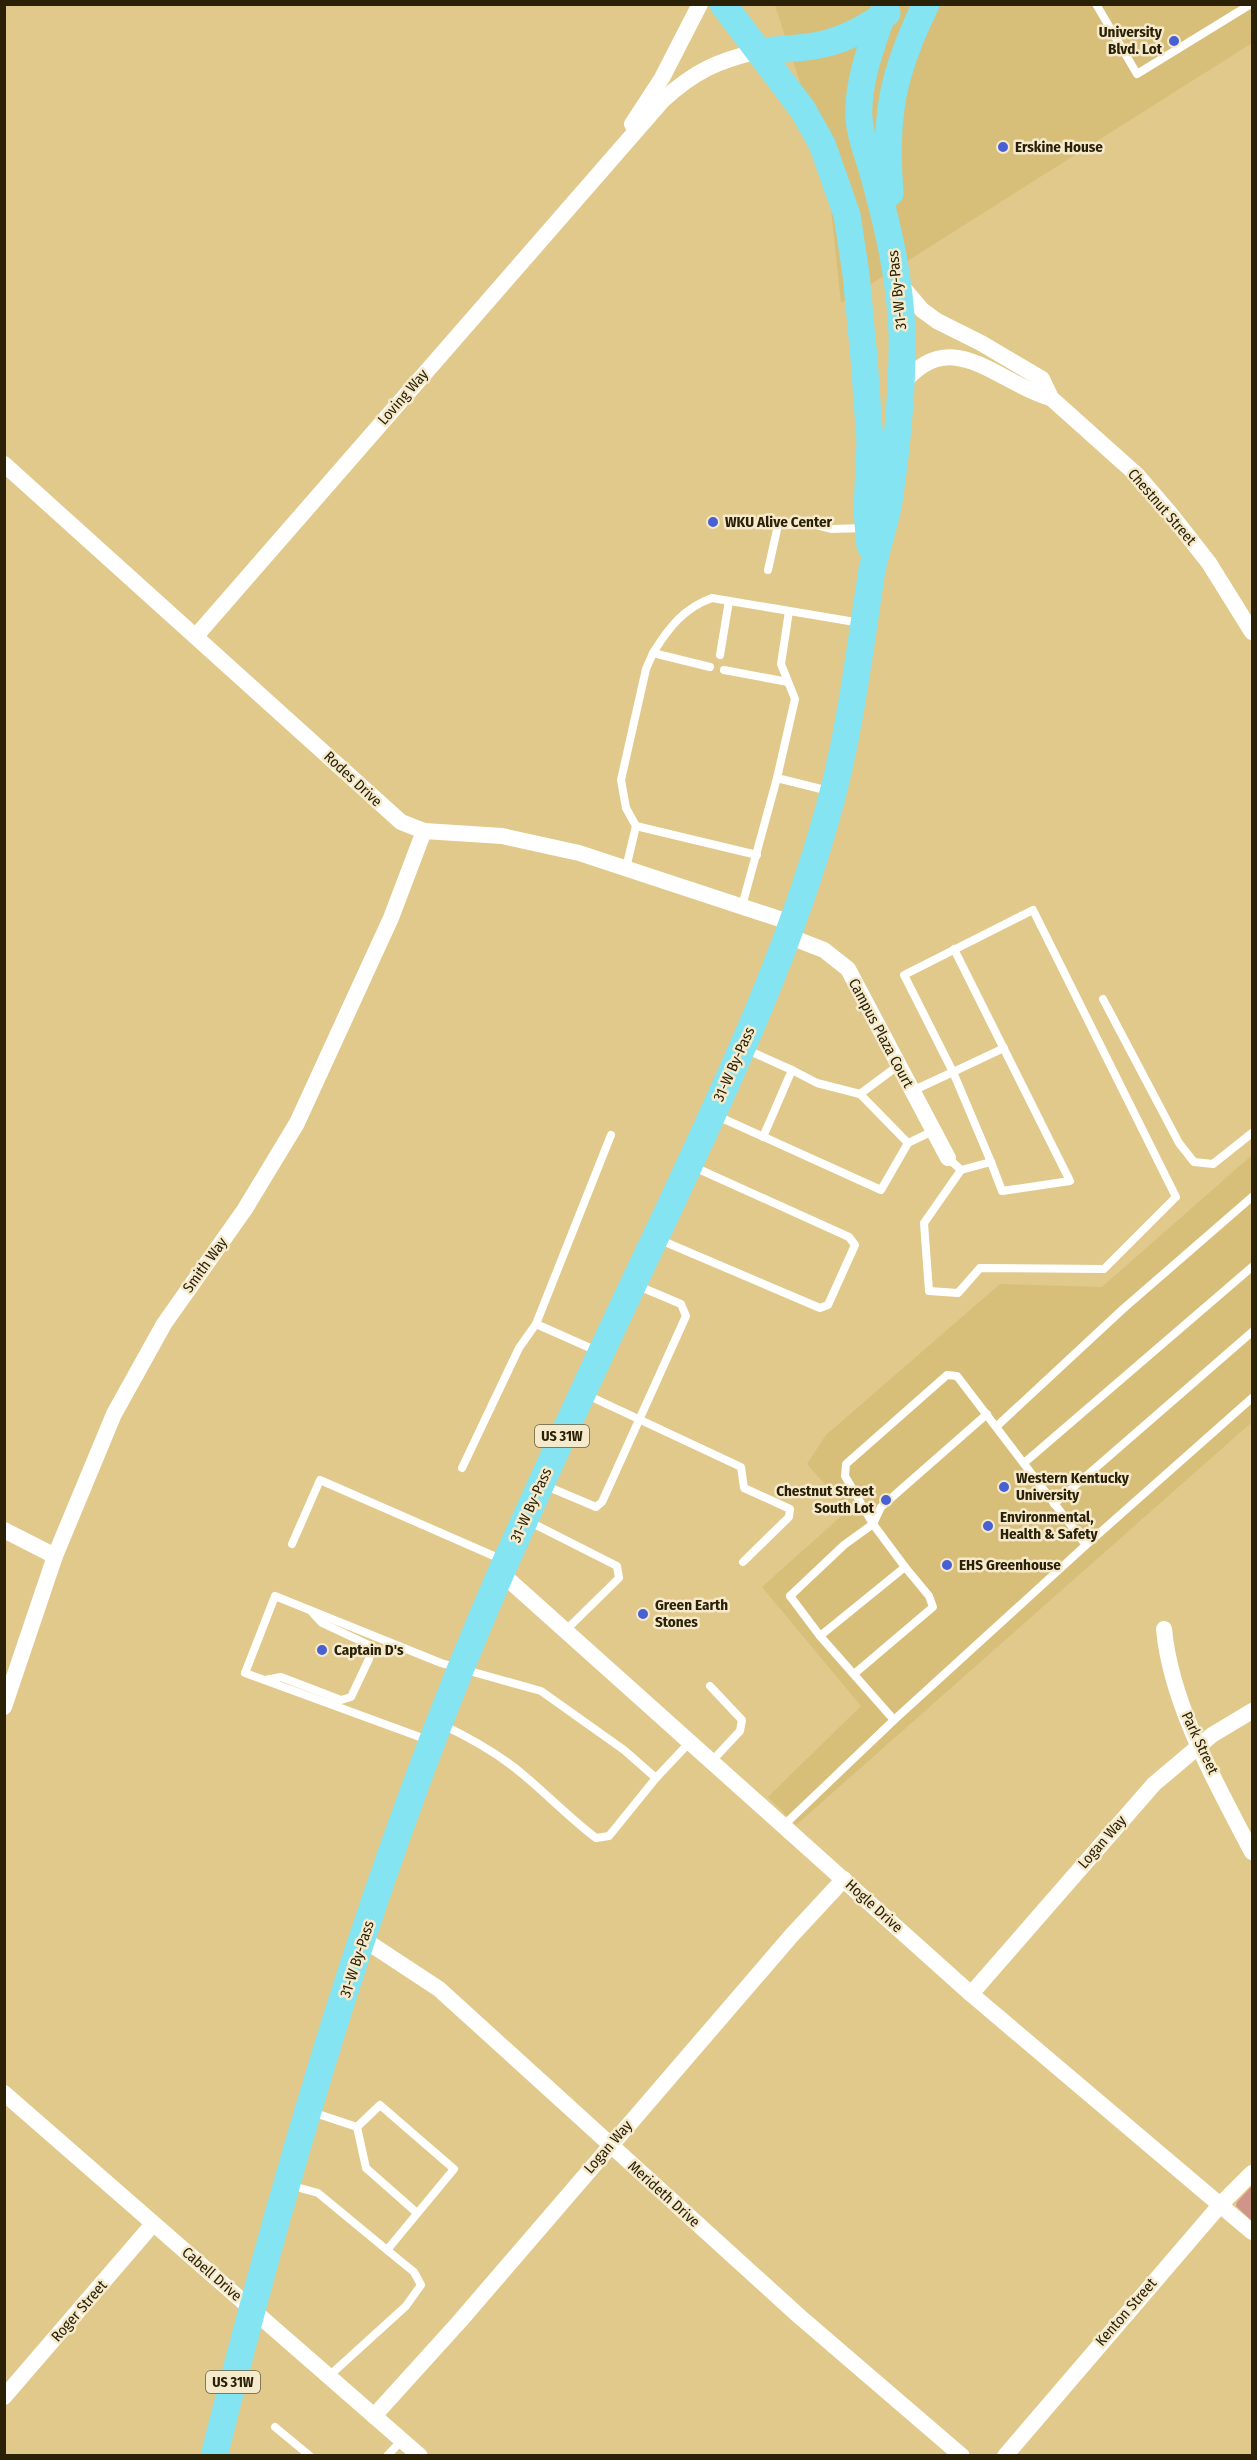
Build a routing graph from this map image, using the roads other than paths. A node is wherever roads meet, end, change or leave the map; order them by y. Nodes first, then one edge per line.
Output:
1 (700, 4) edge
2 (723, 4) edge
3 (926, 4) edge
4 (1096, 4) edge
5 (1251, 4) edge
6 (888, 9) edge
7 (759, 51) junction
8 (611, 158) junction
9 (894, 248) junction
10 (898, 281) junction
11 (900, 387) junction
12 (1051, 398) junction
13 (4, 464) edge
14 (869, 528) junction
15 (872, 568) junction
16 (768, 570) dead end
17 (729, 601) junction
18 (789, 611) junction
19 (865, 624) junction
20 (1252, 632) edge
21 (196, 636) junction
22 (653, 652) junction
23 (720, 655) dead end
24 (710, 667) dead end
25 (724, 670) dead end
26 (788, 682) junction
27 (777, 778) junction
28 (833, 792) junction
29 (636, 826) junction
30 (424, 831) junction
31 (757, 855) junction
32 (626, 868) junction
33 (742, 906) junction
34 (790, 929) junction
35 (954, 949) junction
36 (1103, 999) dead end
37 (742, 1048) junction
38 (1004, 1048) junction
39 (899, 1065) junction
40 (792, 1070) junction
41 (953, 1072) junction
42 (912, 1091) junction
43 (860, 1094) junction
44 (712, 1114) junction
45 (933, 1131) junction
46 (1252, 1134) edge
47 (611, 1135) dead end
48 (764, 1137) junction
49 (908, 1143) junction
50 (948, 1158) joint
51 (991, 1162) junction
52 (689, 1165) junction
53 (961, 1170) junction
54 (1252, 1197) edge
55 (655, 1237) junction
56 (1252, 1267) edge
57 (633, 1283) junction
58 (536, 1324) junction
59 (1252, 1332) edge
60 (600, 1353) junction
61 (582, 1393) junction
62 (1252, 1398) edge
63 (987, 1413) junction
64 (639, 1419) junction
65 (997, 1426) junction
66 (1024, 1463) junction
67 (462, 1467) dead end
68 (541, 1484) junction
69 (1054, 1504) junction
70 (525, 1520) junction
71 (873, 1524) junction
72 (4, 1530) edge
73 (292, 1544) dead end
74 (1086, 1545) junction
75 (55, 1556) junction
76 (743, 1562) dead end
77 (504, 1567) junction
78 (905, 1567) junction
79 (307, 1608) junction
80 (1164, 1629) dead end
81 (564, 1632) junction
82 (820, 1636) junction
83 (462, 1670) junction
84 (854, 1674) junction
85 (265, 1680) junction
86 (710, 1686) dead end
87 (4, 1707) edge
88 (1252, 1711) edge
89 (894, 1720) junction
90 (436, 1732) junction
91 (688, 1743) junction
92 (1199, 1745) junction
93 (711, 1762) junction
94 (656, 1778) junction
95 (783, 1826) junction
96 (1252, 1852) edge
97 (844, 1879) junction
98 (363, 1938) junction
99 (971, 1994) junction
100 (4, 2093) edge
101 (308, 2111) junction
102 (357, 2127) junction
103 (609, 2145) junction
104 (1252, 2173) edge
105 (287, 2184) junction
106 (1221, 2204) junction
107 (417, 2213) junction
108 (153, 2224) junction
109 (1252, 2232) edge
110 (387, 2250) junction
111 (252, 2308) junction
112 (329, 2376) junction
113 (4, 2397) edge
114 (374, 2416) junction
115 (276, 2427) dead end
116 (402, 2440) junction
117 (214, 2456) edge
118 (309, 2456) edge
119 (387, 2456) edge
120 (420, 2456) edge
121 (962, 2456) edge
122 (1005, 2456) edge

1 - 8 street, Loving Way
2 - 7 main road, 31-W By-Pass
3 - 9 main road
4 - 5 lane
6 - 7 main road
6 - 9 main road, 31-W By-Pass
7 - 8 street, Loving Way
7 - 14 main road, 31-W By-Pass
8 - 21 street, Loving Way
9 - 10 main road, 31-W By-Pass
10 - 11 main road, 31-W By-Pass
10 - 12 street, Chestnut Street
11 - 12 street, Chestnut Street
11 - 15 main road, 31-W By-Pass
12 - 20 street, Chestnut Street
13 - 21 street, Rodes Drive
14 - 15 main road, 31-W By-Pass
14 - 16 lane
15 - 19 main road, 31-W By-Pass / US 31W
17 - 18 lane
17 - 22 lane
17 - 23 lane
18 - 19 lane
18 - 26 lane
19 - 28 main road, 31-W By-Pass / US 31W
21 - 30 street, Rodes Drive
22 - 24 lane
22 - 29 lane
25 - 26 lane
26 - 27 lane
27 - 28 lane
27 - 31 lane
28 - 34 main road, 31-W By-Pass / US 31W
29 - 31 lane
29 - 32 lane
30 - 32 street, Rodes Drive
30 - 75 street, Smith Way
31 - 33 lane
32 - 33 street, Rodes Drive
33 - 34 street, Rodes Drive
34 - 37 main road, 31-W By-Pass / US 31W
34 - 39 street, Campus Plaza Court
35 - 38 lane
35 - 41 lane
35 - 53 lane
36 - 46 lane
37 - 40 lane
37 - 44 main road, 31-W By-Pass / US 31W
38 - 41 lane
38 - 51 lane
39 - 42 street, Campus Plaza Court
39 - 43 lane
40 - 43 lane
40 - 48 lane
41 - 42 lane
41 - 51 lane
42 - 45 street, Campus Plaza Court
43 - 49 lane
44 - 48 lane
44 - 52 main road, 31-W By-Pass / US 31W
45 - 49 lane
45 - 50 street, Campus Plaza Court
47 - 58 lane
48 - 49 lane
50 - 53 lane
51 - 53 lane
52 - 55 main road, 31-W By-Pass / US 31W
52 - 55 lane
54 - 65 lane
55 - 57 main road, 31-W By-Pass / US 31W
56 - 66 lane
57 - 60 main road, 31-W By-Pass / US 31W
57 - 64 lane
58 - 60 lane
58 - 67 lane
59 - 69 lane
60 - 61 main road, 31-W By-Pass / US 31W
61 - 64 lane
61 - 68 main road, 31-W By-Pass / US 31W
62 - 74 lane
63 - 65 lane
63 - 71 lane
63 - 71 lane
64 - 68 lane
64 - 76 lane
65 - 66 lane
66 - 69 lane
68 - 70 main road, 31-W By-Pass / US 31W
69 - 74 lane
70 - 77 main road, 31-W By-Pass / US 31W
70 - 81 lane
71 - 78 lane
71 - 82 lane
72 - 75 street
73 - 77 lane
74 - 89 lane
75 - 87 street, Smith Way
77 - 81 street, Hogle Drive
77 - 83 main road, 31-W By-Pass / US 31W
78 - 82 lane
78 - 84 lane
79 - 83 lane
79 - 85 lane
79 - 85 lane
80 - 92 street, Park Street
81 - 91 street, Hogle Drive
82 - 84 lane
83 - 90 main road, 31-W By-Pass / US 31W
83 - 94 lane
84 - 89 lane
85 - 90 lane
86 - 93 lane
88 - 92 street, Logan Way
89 - 95 lane
90 - 94 lane
90 - 98 main road, 31-W By-Pass / US 31W
91 - 93 street, Hogle Drive
91 - 94 lane
92 - 96 street, Park Street
92 - 99 street, Logan Way
93 - 95 street, Hogle Drive
95 - 97 street, Hogle Drive
97 - 99 street, Hogle Drive
97 - 103 street, Logan Way
98 - 101 main road, 31-W By-Pass / US 31W
98 - 103 street, Merideth Drive
99 - 106 street, Hogle Drive
100 - 108 street, Cabell Drive
101 - 102 lane
101 - 105 main road, 31-W By-Pass / US 31W
102 - 107 lane
102 - 107 lane
103 - 114 street, Logan Way
103 - 121 street, Merideth Drive
104 - 106 street, Kenton Street
105 - 110 lane
105 - 111 main road, 31-W By-Pass / US 31W
106 - 109 street, Hogle Drive
106 - 122 street, Kenton Street
107 - 110 lane
108 - 111 street, Cabell Drive
108 - 113 street, Roger Street
110 - 112 lane
111 - 112 street, Cabell Drive
111 - 117 main road, 31-W By-Pass / US 31W
112 - 114 street, Cabell Drive
114 - 116 street, Cabell Drive
115 - 118 lane
116 - 119 lane
116 - 120 street, Cabell Drive

